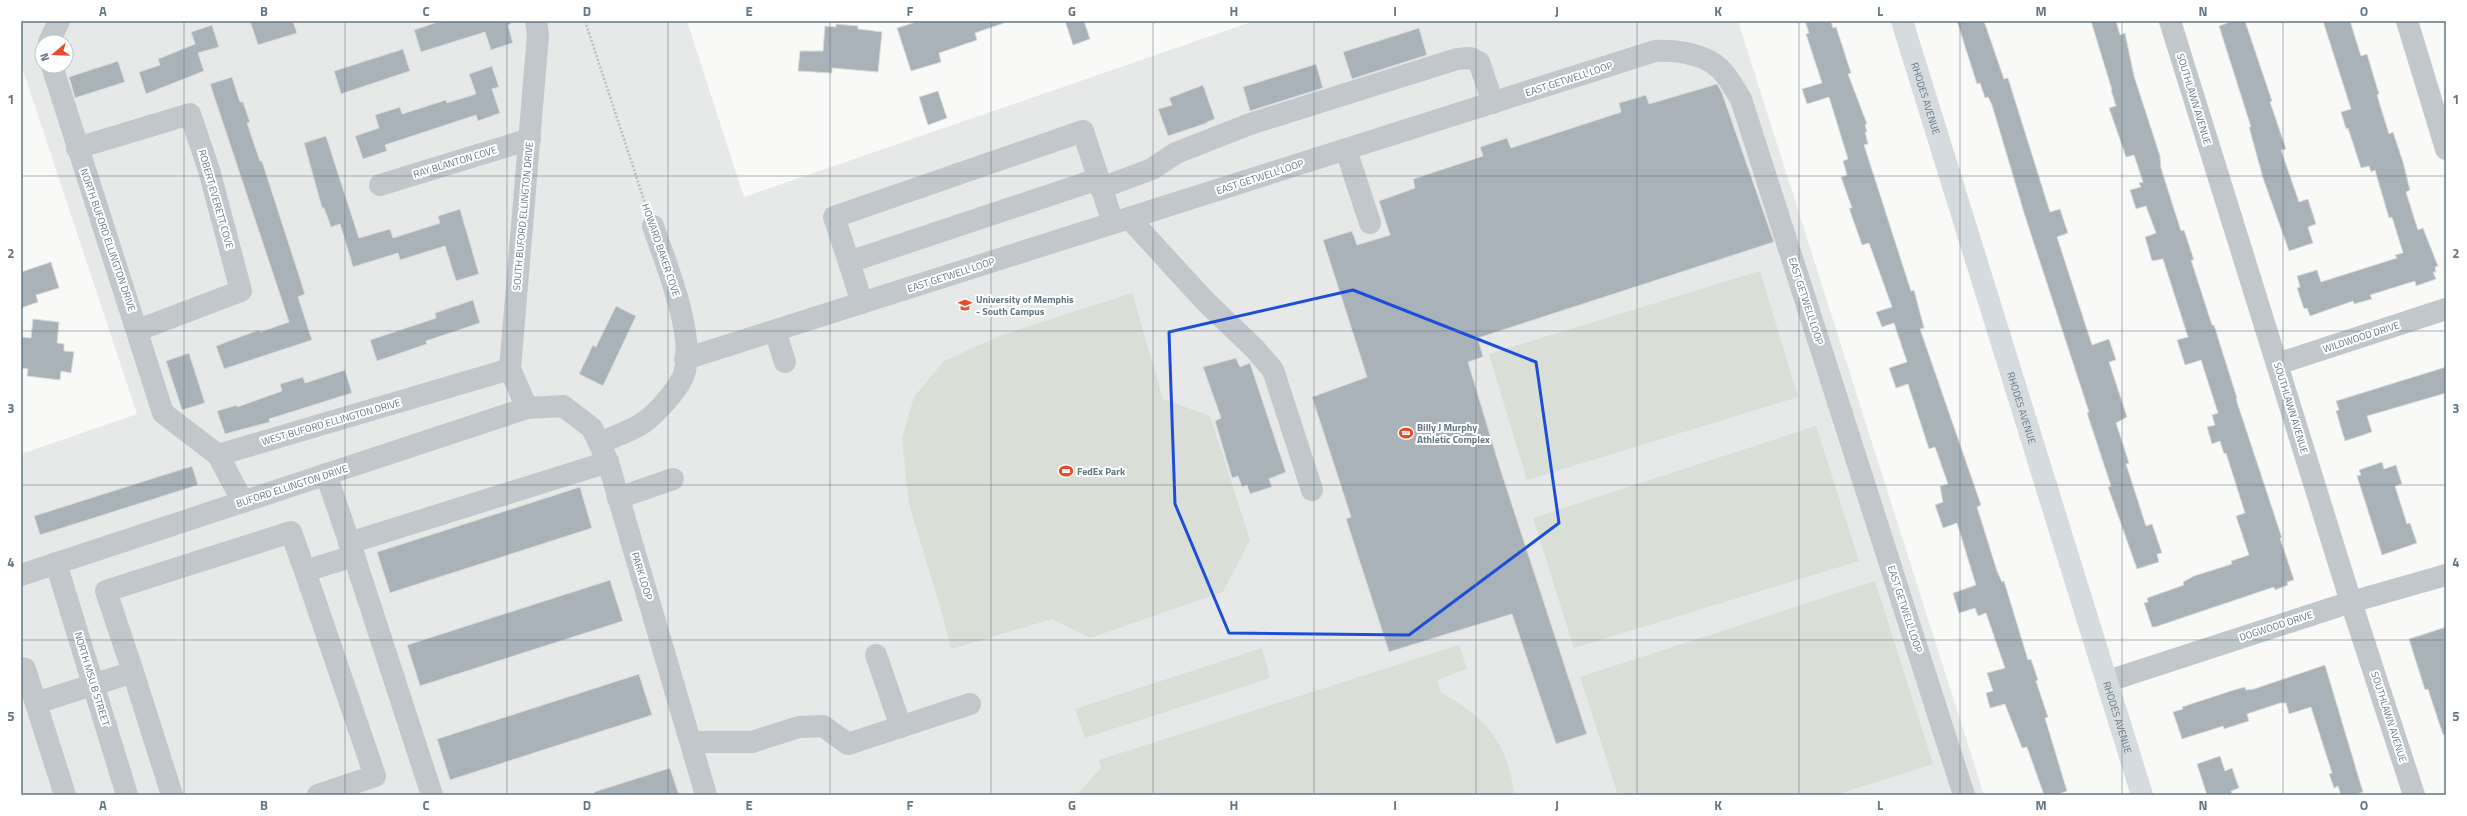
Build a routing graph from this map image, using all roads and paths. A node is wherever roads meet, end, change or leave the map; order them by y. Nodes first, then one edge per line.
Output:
1 (59, 21) edge
2 (536, 21) edge
3 (585, 21) edge
4 (1902, 21) edge
5 (2170, 21) edge
6 (2407, 21) edge
7 (53, 34) edge
8 (54, 74) edge
9 (1493, 103) junction
10 (530, 139) junction
11 (77, 148) junction
12 (2446, 149) edge
13 (1346, 150) junction
14 (1099, 184) junction
15 (380, 185) dead end
16 (1121, 221) junction
17 (1370, 223) dead end
18 (653, 226) joint
19 (849, 262) junction
20 (862, 303) junction
21 (2446, 309) edge
22 (138, 330) junction
23 (776, 331) junction
24 (685, 359) junction
25 (785, 362) dead end
26 (2277, 364) junction
27 (510, 369) junction
28 (527, 408) junction
29 (604, 452) junction
30 (218, 455) junction
31 (326, 474) junction
32 (673, 479) dead end
33 (1312, 490) dead end
34 (618, 498) junction
35 (243, 502) junction
36 (351, 549) junction
37 (56, 563) junction
38 (305, 571) junction
39 (21, 575) edge
40 (2446, 575) edge
41 (2351, 602) junction
42 (876, 655) dead end
43 (21, 668) edge
44 (133, 672) junction
45 (2108, 681) junction
46 (94, 686) junction
47 (36, 703) junction
48 (970, 704) dead end
49 (901, 728) junction
50 (691, 742) junction
51 (64, 795) edge
52 (127, 795) edge
53 (172, 795) edge
54 (318, 795) edge
55 (432, 795) edge
56 (706, 795) edge
57 (1964, 795) edge
58 (2142, 795) edge
59 (2414, 795) edge

1 - 7 street
2 - 10 street, SOUTH BUFORD ELLINGTON DRIVE
3 - 18 path, HOWARD BAKER COVE
4 - 45 main road, RHODES AVENUE
5 - 26 street, SOUTHLAWN AVENUE
6 - 12 street
8 - 11 street, NORTH BUFORD ELLINGTON DRIVE
9 - 13 street, EAST GETWELL LOOP
9 - 14 street
9 - 57 street, EAST GETWELL LOOP
10 - 15 street, RAY BLANTON COVE
10 - 27 street, SOUTH BUFORD ELLINGTON DRIVE
11 - 22 street, NORTH BUFORD ELLINGTON DRIVE
11 - 22 street, ROBERT EVERETT COVE
13 - 16 street, EAST GETWELL LOOP
13 - 17 street
14 - 16 street
14 - 19 street
14 - 19 street
16 - 20 street, EAST GETWELL LOOP
16 - 33 street
18 - 24 street, HOWARD BAKER COVE
19 - 20 street
20 - 23 street, EAST GETWELL LOOP
21 - 26 street, WILDWOOD DRIVE
22 - 30 street, NORTH BUFORD ELLINGTON DRIVE
23 - 24 street, EAST GETWELL LOOP
23 - 25 street
24 - 29 street, HOWARD BAKER COVE
26 - 41 street, SOUTHLAWN AVENUE
27 - 28 street, SOUTH BUFORD ELLINGTON DRIVE
27 - 30 street, WEST BUFORD ELLINGTON DRIVE
28 - 29 street, PARK LOOP
28 - 31 street, BUFORD ELLINGTON DRIVE
29 - 34 street, PARK LOOP
29 - 36 street, HOWARD BAKER COVE
30 - 35 street
31 - 35 street, BUFORD ELLINGTON DRIVE
31 - 36 street
32 - 34 street
34 - 50 street, PARK LOOP
35 - 37 street, BUFORD ELLINGTON DRIVE
36 - 38 street, HOWARD BAKER COVE
36 - 55 street
37 - 39 street, BUFORD ELLINGTON DRIVE
37 - 46 street, NORTH MSU B STREET
38 - 44 street
38 - 54 street
40 - 41 street, DOGWOOD DRIVE
41 - 45 street, DOGWOOD DRIVE
41 - 59 street, SOUTHLAWN AVENUE
42 - 49 street
43 - 47 street
44 - 46 street
44 - 53 street
45 - 58 main road, RHODES AVENUE
46 - 47 street
46 - 52 street, NORTH MSU B STREET
47 - 51 street
48 - 49 street
49 - 50 street
50 - 56 street, PARK LOOP

